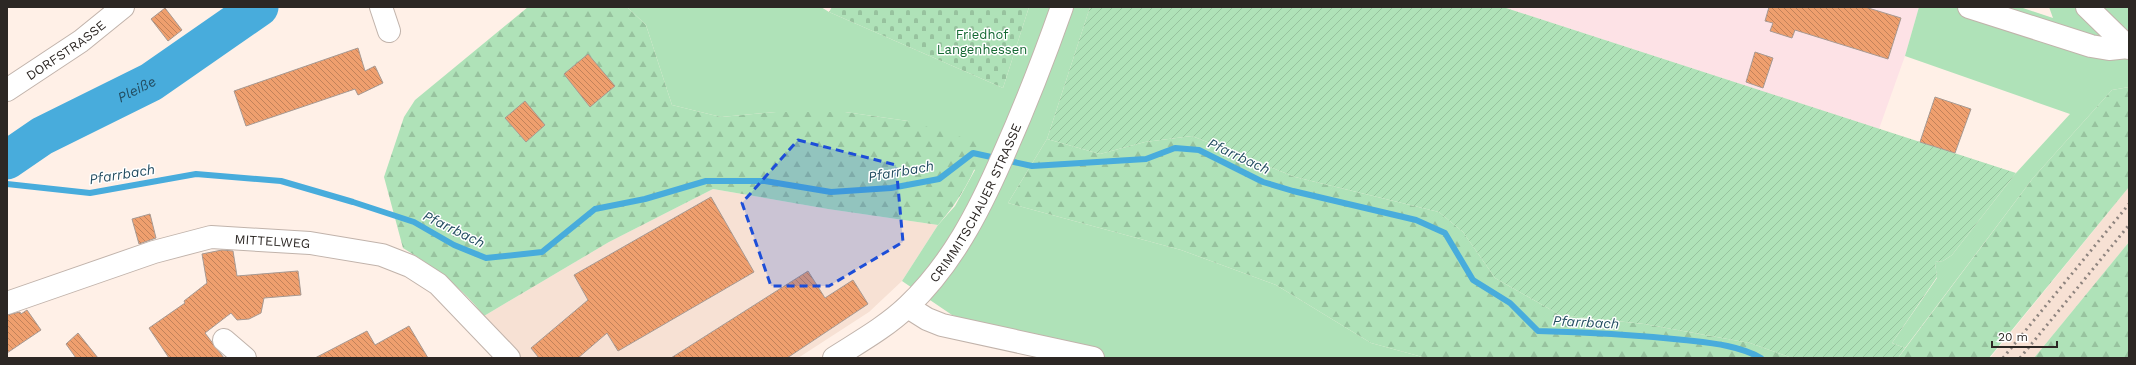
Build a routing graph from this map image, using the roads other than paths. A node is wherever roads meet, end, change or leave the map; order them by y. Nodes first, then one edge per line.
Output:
1 (123, 7) edge
2 (381, 7) edge
3 (1062, 7) edge
4 (1970, 7) edge
5 (2087, 7) edge
6 (389, 31) dead end
7 (2128, 47) edge
8 (7, 90) edge
9 (7, 303) edge
10 (908, 307) junction
11 (224, 340) dead end
12 (244, 358) edge
13 (509, 358) edge
14 (834, 358) edge
15 (1093, 358) edge

1 - 8 street, DORFSTRASSE
2 - 6 street
3 - 10 street, CRIMMITSCHAUER STRASSE
4 - 7 street
5 - 7 street
9 - 13 street, MITTELWEG
10 - 14 street, CRIMMITSCHAUER STRASSE
10 - 15 street
11 - 12 street

